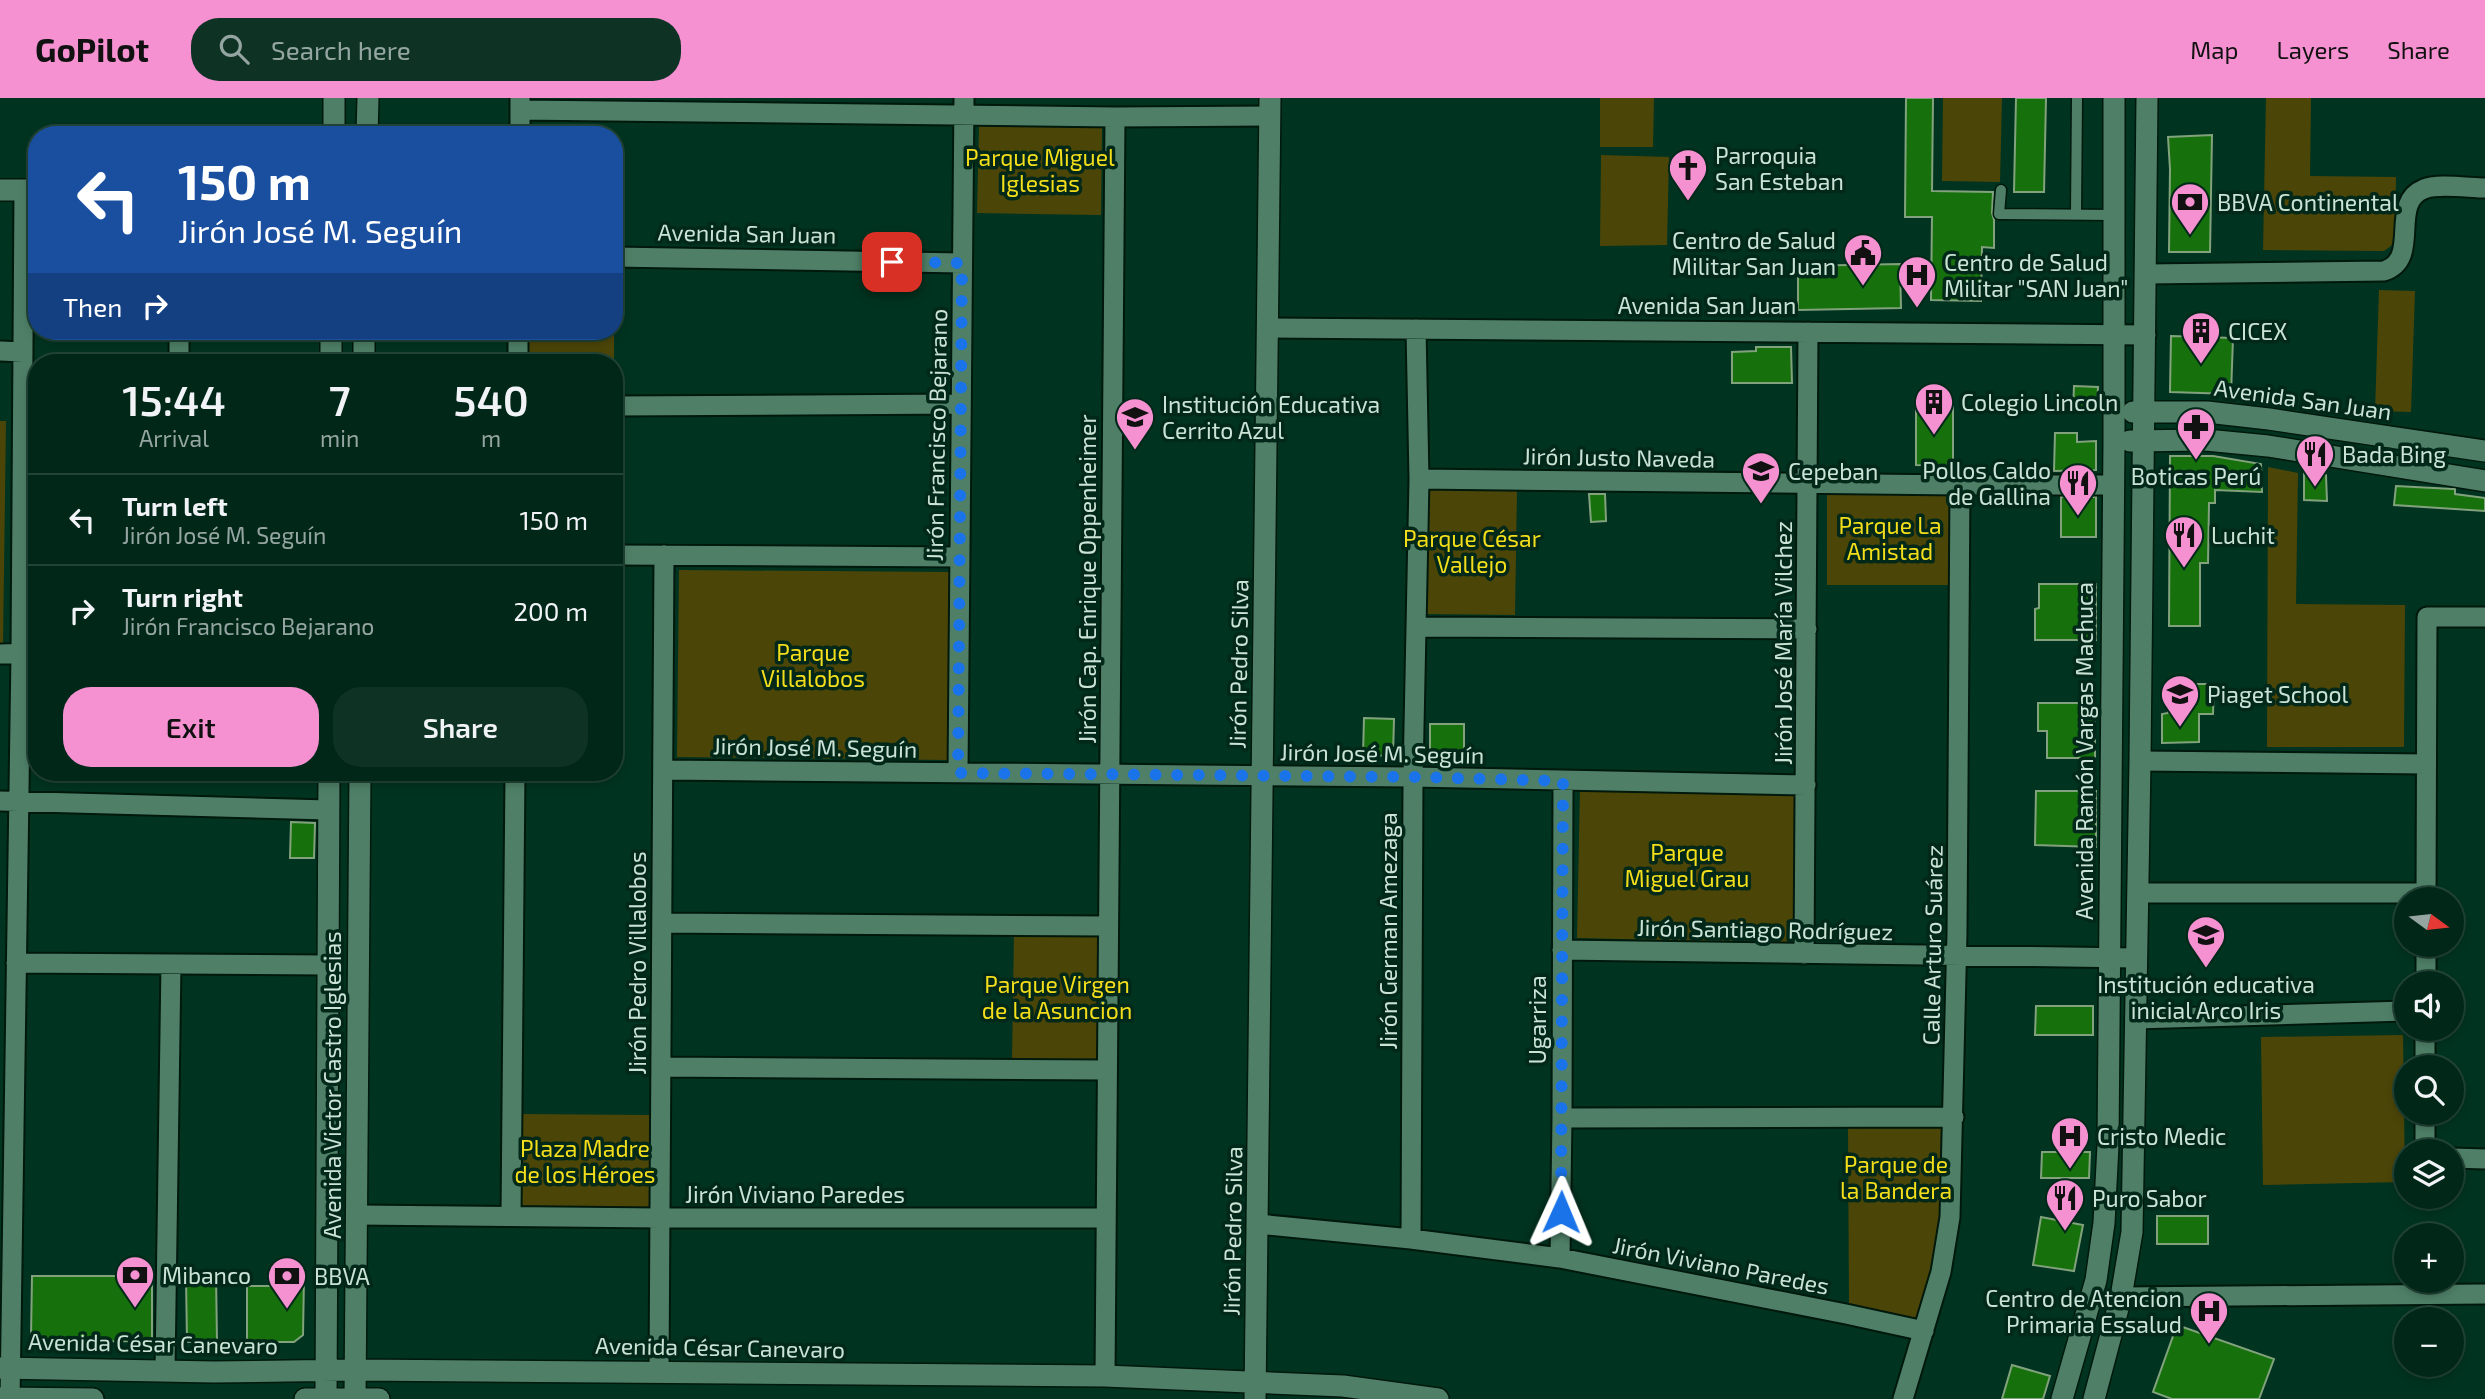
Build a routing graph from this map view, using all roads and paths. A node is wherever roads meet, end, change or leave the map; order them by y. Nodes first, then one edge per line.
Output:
1 (334, 98) edge
2 (368, 98) edge
3 (2077, 98) edge
4 (2114, 98) edge
5 (2147, 98) edge
6 (520, 104) edge
7 (964, 107) edge
8 (1270, 107) edge
9 (1115, 117) junction
10 (334, 126) edge
11 (367, 126) edge
12 (520, 126) edge
13 (2485, 188) edge
14 (0, 190) edge
15 (28, 190) edge
16 (2001, 190) dead end
17 (2076, 214) junction
18 (2114, 215) junction
19 (28, 236) edge
20 (623, 257) edge
21 (962, 263) junction
22 (2147, 274) junction
23 (1268, 328) junction
24 (1416, 330) junction
25 (1808, 332) junction
26 (2114, 334) junction
27 (2146, 335) junction
28 (0, 351) edge
29 (23, 352) junction
30 (961, 404) junction
31 (623, 406) edge
32 (2114, 412) junction
33 (2145, 412) junction
34 (2114, 441) junction
35 (2144, 441) junction
36 (2485, 452) edge
37 (1419, 479) junction
38 (2485, 481) edge
39 (1808, 484) junction
40 (1959, 485) junction
41 (2112, 485) junction
42 (623, 555) edge
43 (664, 555) junction
44 (960, 556) junction
45 (28, 604) edge
46 (2485, 617) edge
47 (1416, 628) junction
48 (1807, 629) junction
49 (0, 654) edge
50 (28, 654) edge
51 (28, 661) edge
52 (2140, 761) junction
53 (2426, 764) junction
54 (663, 770) junction
55 (958, 773) junction
56 (1110, 775) junction
57 (1263, 775) junction
58 (1413, 777) junction
59 (328, 781) edge
60 (360, 781) edge
61 (515, 781) edge
62 (1563, 781) junction
63 (1806, 785) junction
64 (9, 801) edge
65 (328, 810) junction
66 (2426, 887) edge
67 (2138, 893) junction
68 (2394, 896) edge
69 (662, 923) junction
70 (1108, 926) junction
71 (1562, 950) junction
72 (1804, 954) junction
73 (1956, 956) junction
74 (2109, 958) junction
75 (2136, 958) junction
76 (16, 963) junction
77 (171, 964) junction
78 (328, 965) junction
79 (2394, 1011) edge
80 (2135, 1019) junction
81 (661, 1067) junction
82 (1107, 1070) junction
83 (1954, 1117) junction
84 (1562, 1118) junction
85 (2464, 1158) edge
86 (2485, 1159) edge
87 (358, 1214) junction
88 (511, 1216) junction
89 (660, 1219) junction
90 (1106, 1219) junction
91 (1258, 1224) junction
92 (1411, 1239) junction
93 (1560, 1258) junction
94 (2485, 1294) edge
95 (2121, 1297) junction
96 (1924, 1331) junction
97 (5, 1368) edge
98 (165, 1370) junction
99 (355, 1370) junction
100 (326, 1371) junction
101 (659, 1372) junction
102 (1105, 1376) junction
103 (1256, 1391) edge
104 (0, 1398) edge
105 (10, 1399) edge
106 (93, 1399) edge
107 (305, 1399) edge
108 (326, 1399) edge
109 (355, 1399) edge
110 (379, 1399) edge
111 (1438, 1399) edge
112 (1903, 1399) edge
113 (2062, 1399) edge
114 (2094, 1399) edge

1 - 10 main road
2 - 11 main road
3 - 17 lane
4 - 18 main road, Avenida Ramón Vargas Machuca
5 - 22 main road
6 - 7 street
6 - 12 street
7 - 9 street
7 - 21 street, Jirón Francisco Bejarano
8 - 9 street
8 - 23 main road, Jirón Pedro Silva
9 - 56 street, Jirón Cap. Enrique Oppenheimer
13 - 22 street
14 - 15 main road
16 - 17 lane
17 - 18 lane
18 - 26 main road, Avenida Ramón Vargas Machuca
19 - 29 street
20 - 21 street, Avenida San Juan
21 - 30 street, Jirón Francisco Bejarano
22 - 27 main road
23 - 24 street, Avenida San Juan
23 - 57 main road, Jirón Pedro Silva
24 - 25 street, Avenida San Juan
24 - 37 street, Jirón German Amezaga
25 - 26 street, Avenida San Juan
25 - 39 street, Jirón José María Vilchez
26 - 27 street, Avenida San Juan
26 - 32 main road, Avenida Ramón Vargas Machuca
27 - 33 main road
28 - 29 street
29 - 45 street
30 - 31 street
30 - 44 street, Jirón Francisco Bejarano
32 - 33 main road, Avenida San Juan
32 - 34 main road, Avenida Ramón Vargas Machuca
33 - 35 main road
33 - 36 main road, Avenida San Juan
34 - 35 main road
34 - 41 main road, Avenida Ramón Vargas Machuca
35 - 38 main road
35 - 52 main road
37 - 39 street, Jirón Justo Naveda
37 - 47 street, Jirón German Amezaga
39 - 40 street, Jirón Justo Naveda
39 - 48 street, Jirón José María Vilchez
40 - 41 street, Jirón Justo Naveda
40 - 73 street, Calle Arturo Suárez
41 - 74 main road, Avenida Ramón Vargas Machuca
42 - 43 street
43 - 44 street
43 - 54 street, Jirón Pedro Villalobos
44 - 55 street, Jirón Francisco Bejarano
46 - 53 street
47 - 48 street
47 - 58 street, Jirón German Amezaga
48 - 63 street, Jirón José María Vilchez
49 - 50 street
51 - 64 street
52 - 53 street
52 - 67 main road
53 - 66 street
54 - 55 street, Jirón José M. Seguín
54 - 69 street, Jirón Pedro Villalobos
55 - 56 street, Jirón José M. Seguín
56 - 57 street, Jirón José M. Seguín
56 - 70 street, Jirón Cap. Enrique Oppenheimer
57 - 58 street, Jirón José M. Seguín
57 - 91 main road, Jirón Pedro Silva
58 - 62 street, Jirón José M. Seguín
58 - 92 street, Jirón German Amezaga
59 - 65 main road, Avenida Victor Castro Iglesias
60 - 87 main road, Avenida Victor Castro Iglesias
61 - 88 street
62 - 63 street, Jirón José M. Seguín
62 - 71 street, Ugarriza
63 - 72 street, Jirón José María Vilchez
64 - 65 street
64 - 76 street
65 - 78 main road, Avenida Victor Castro Iglesias
67 - 68 street
67 - 75 main road
69 - 70 street
69 - 81 street, Jirón Pedro Villalobos
70 - 82 street, Jirón Cap. Enrique Oppenheimer
71 - 72 street, Jirón Santiago Rodríguez
71 - 84 street, Ugarriza
72 - 73 street, Jirón Santiago Rodríguez
73 - 74 street, Jirón Santiago Rodríguez
73 - 83 street, Calle Arturo Suárez
74 - 75 street, Jirón Santiago Rodríguez
74 - 113 main road, Avenida Ramón Vargas Machuca
75 - 80 main road
76 - 77 street
76 - 97 street
77 - 78 street
77 - 98 street
78 - 100 main road, Avenida Victor Castro Iglesias
79 - 80 street
80 - 95 main road
81 - 82 street
81 - 89 street, Jirón Pedro Villalobos
82 - 90 street, Jirón Cap. Enrique Oppenheimer
83 - 84 street
83 - 96 street, Calle Arturo Suárez
84 - 93 street, Ugarriza
85 - 86 street
87 - 88 street, Jirón Viviano Paredes
87 - 99 main road, Avenida Victor Castro Iglesias
88 - 89 street, Jirón Viviano Paredes
89 - 90 street, Jirón Viviano Paredes
89 - 101 street, Jirón Pedro Villalobos
90 - 102 street, Jirón Cap. Enrique Oppenheimer
91 - 92 street, Jirón Viviano Paredes
91 - 103 main road, Jirón Pedro Silva
92 - 93 street, Jirón Viviano Paredes
93 - 96 street, Jirón Viviano Paredes
94 - 95 street
95 - 114 main road
96 - 112 street, Calle Arturo Suárez
97 - 98 main road, Avenida César Canevaro
97 - 105 street
98 - 100 main road, Avenida César Canevaro
99 - 100 main road, Avenida César Canevaro
99 - 101 main road, Avenida César Canevaro
99 - 109 main road, Avenida Victor Castro Iglesias
100 - 108 main road, Avenida Victor Castro Iglesias
101 - 102 main road, Avenida César Canevaro
102 - 103 main road, Avenida César Canevaro
103 - 111 main road, Avenida César Canevaro
104 - 105 main road
105 - 106 main road
107 - 108 main road
108 - 109 main road
109 - 110 main road

